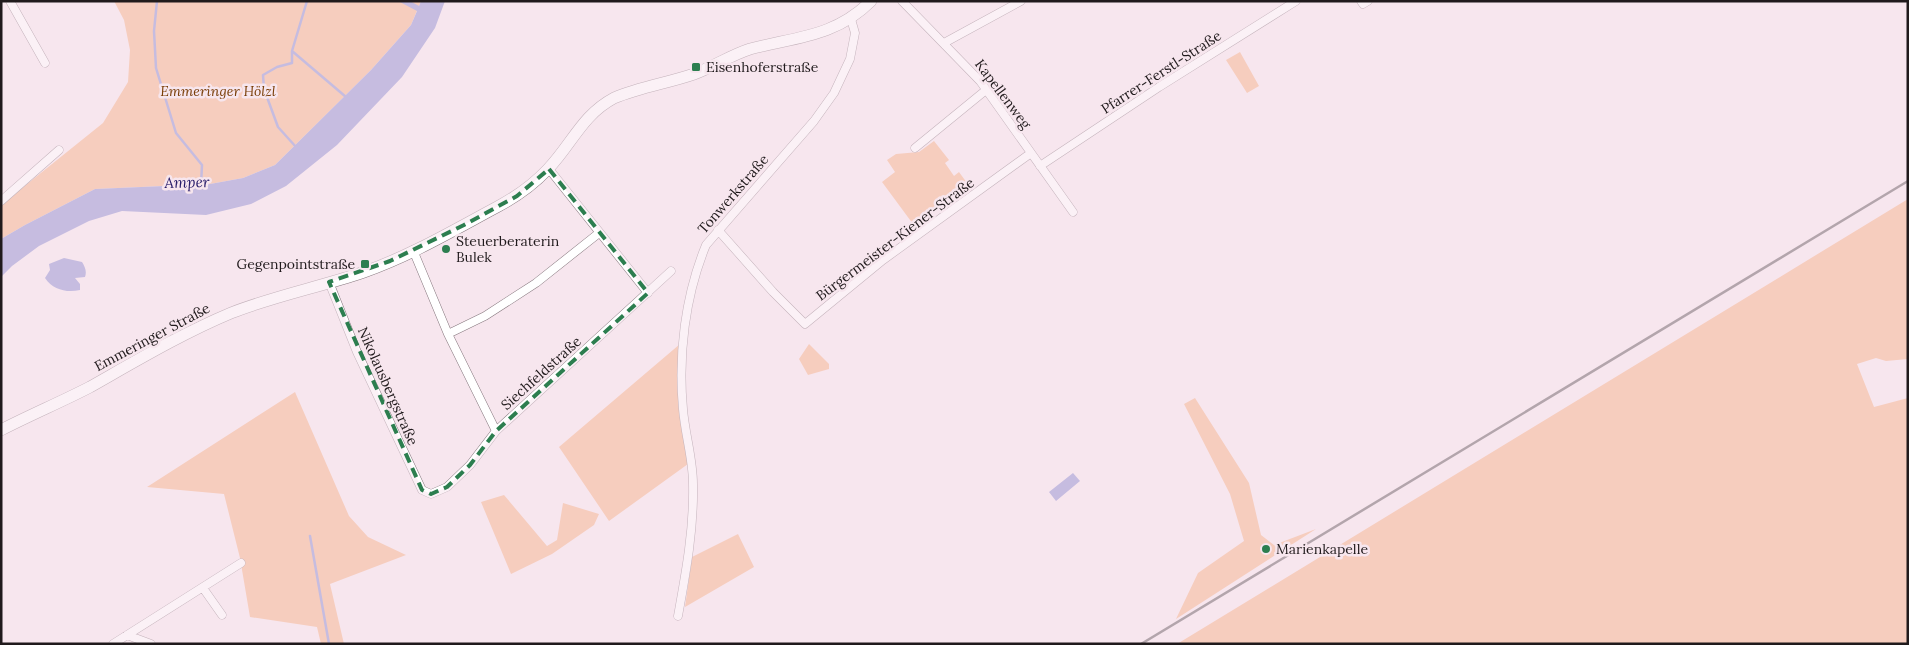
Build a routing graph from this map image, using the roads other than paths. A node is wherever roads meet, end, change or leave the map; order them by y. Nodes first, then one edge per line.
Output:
1 (10, 1) edge
2 (872, 1) edge
3 (902, 1) edge
4 (1021, 1) edge
5 (1296, 1) edge
6 (1361, 1) edge
7 (1368, 1) edge
8 (851, 19) junction
9 (944, 43) junction
10 (45, 63) dead end
11 (986, 90) junction
12 (914, 148) dead end
13 (59, 150) dead end
14 (1031, 153) junction
15 (1040, 166) junction
16 (549, 169) junction
17 (1, 190) edge
18 (4, 198) edge
19 (1073, 212) dead end
20 (718, 230) junction
21 (599, 233) junction
22 (413, 250) junction
23 (671, 271) dead end
24 (329, 282) junction
25 (648, 293) junction
26 (448, 334) junction
27 (1, 430) edge
28 (496, 431) junction
29 (431, 494) joint
30 (241, 563) dead end
31 (203, 588) junction
32 (222, 614) dead end
33 (678, 616) dead end
34 (127, 635) junction
35 (114, 644) edge
36 (151, 644) edge

1 - 10 street
2 - 8 street, Emmeringer Straße
3 - 9 street, Kapellenweg
4 - 9 street
5 - 15 street, Pfarrer-Ferstl-Straße
6 - 7 street
8 - 16 street, Emmeringer Straße
8 - 20 street, Tonwerkstraße
9 - 11 street, Kapellenweg
11 - 12 street
11 - 14 street, Kapellenweg
13 - 18 street
14 - 15 street, Kapellenweg
14 - 20 street, Bürgermeister-Kiener-Straße
15 - 19 street, Kapellenweg
16 - 21 street
16 - 22 street, Emmeringer Straße
17 - 18 street
20 - 33 street, Tonwerkstraße
21 - 25 street
21 - 26 street
22 - 24 street, Emmeringer Straße
22 - 26 street
23 - 25 street, Siechfeldstraße
24 - 27 street, Emmeringer Straße
24 - 29 street, Nikolausbergstraße
25 - 28 street, Siechfeldstraße
26 - 28 street
28 - 29 street, Siechfeldstraße
30 - 31 street
31 - 32 street
31 - 34 street
34 - 35 street
34 - 36 street

